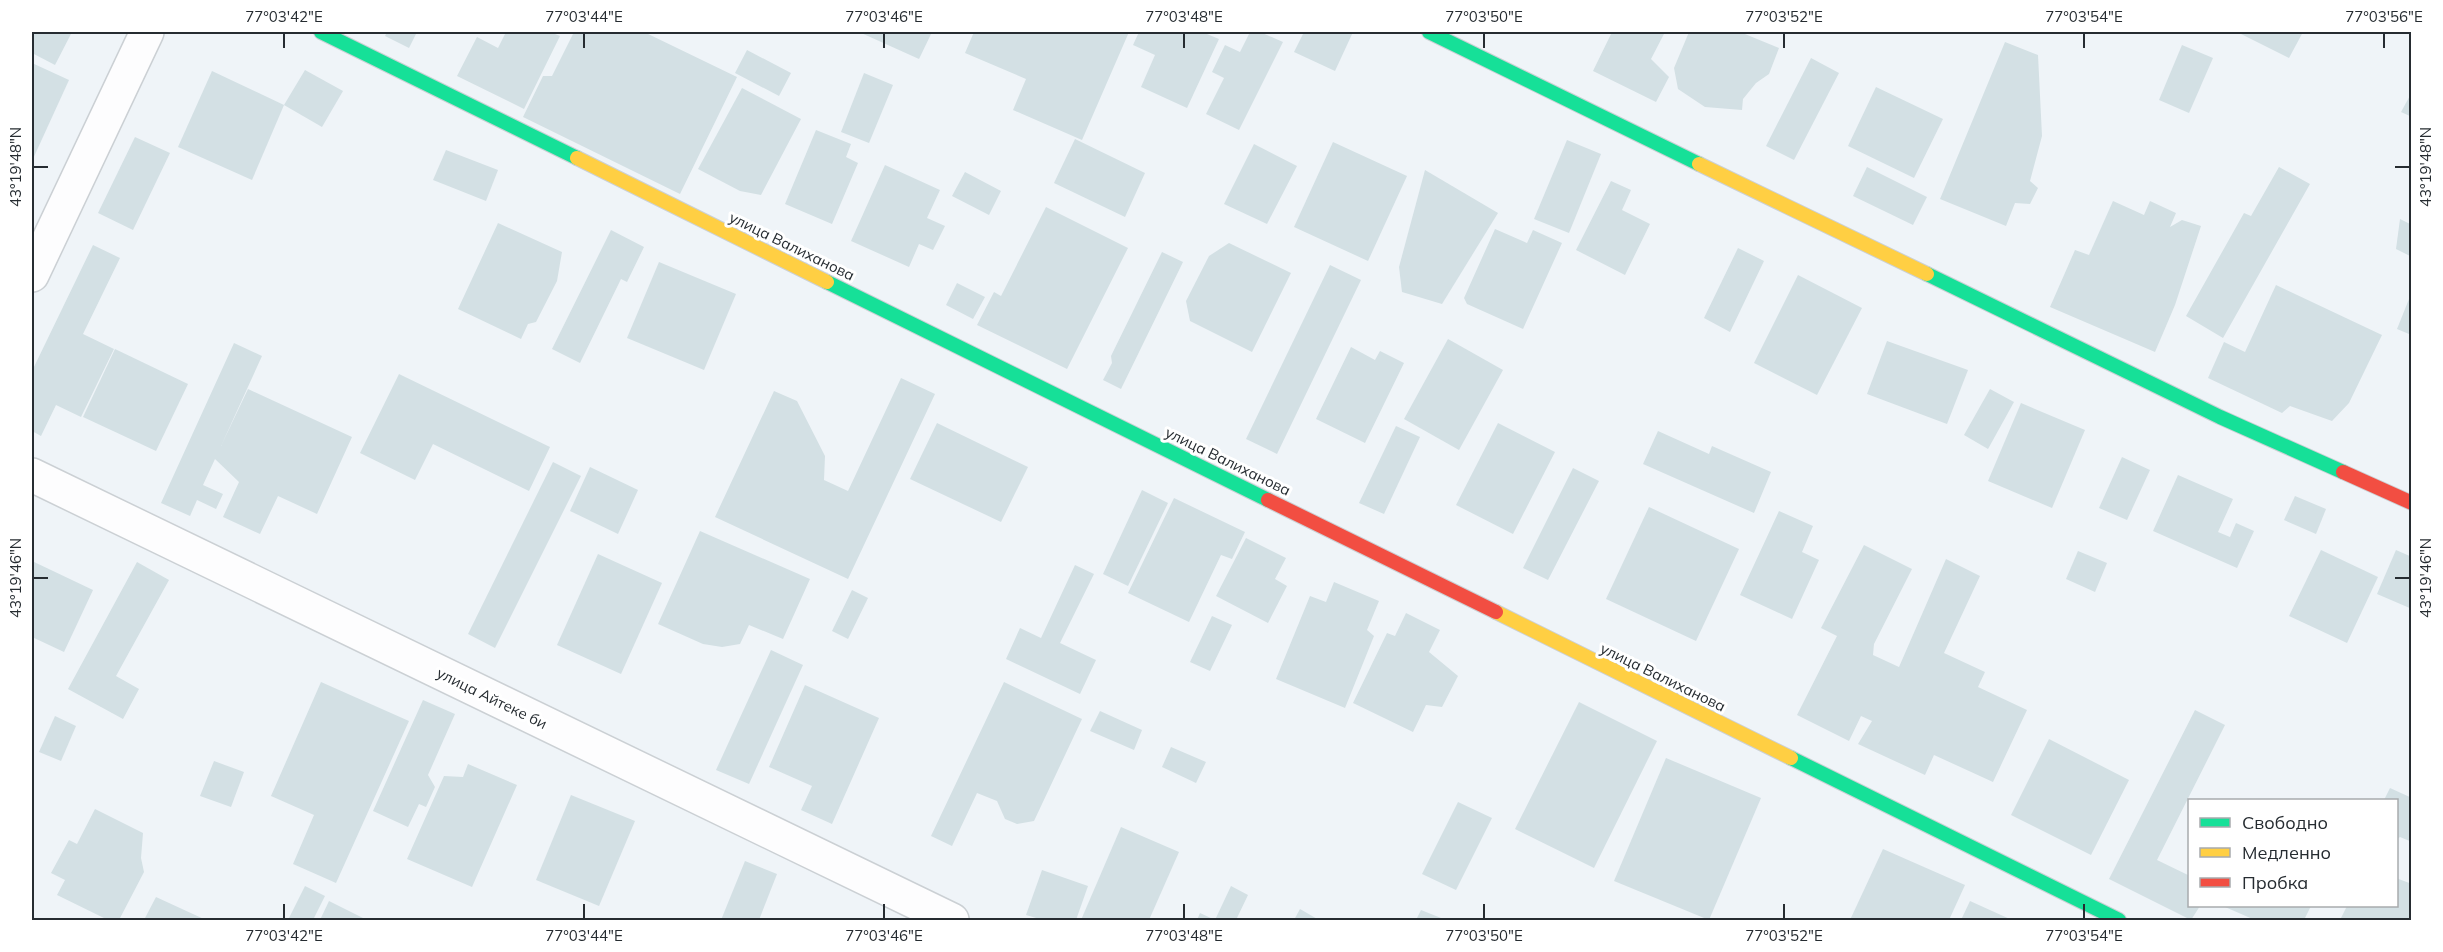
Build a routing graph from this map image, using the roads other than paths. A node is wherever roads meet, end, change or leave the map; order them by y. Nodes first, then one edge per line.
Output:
1 (147, 32) edge
2 (321, 32) edge
3 (1429, 32) edge
4 (32, 275) edge
5 (32, 475) edge
6 (2412, 503) edge
7 (952, 921) edge
8 (2119, 921) edge

1 - 4 street
2 - 8 street, улица Валиханова
3 - 6 street
5 - 7 street, улица Айтеке би

